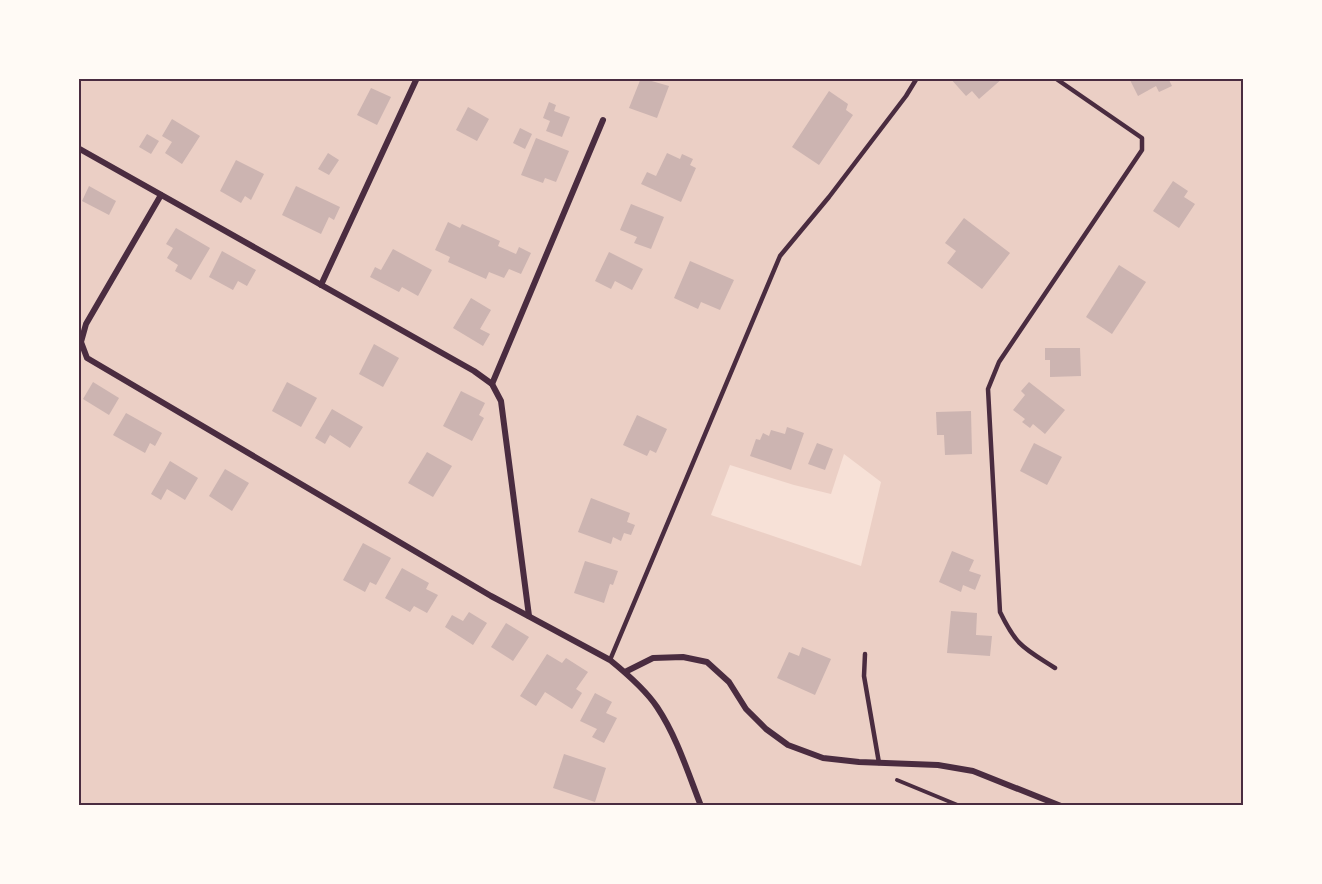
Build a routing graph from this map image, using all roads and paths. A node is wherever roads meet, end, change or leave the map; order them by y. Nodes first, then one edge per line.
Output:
1 (417, 78) edge
2 (917, 78) edge
3 (1055, 78) edge
4 (603, 120) dead end
5 (78, 148) edge
6 (160, 195) junction
7 (321, 285) junction
8 (492, 384) junction
9 (529, 616) junction
10 (865, 654) dead end
11 (610, 660) junction
12 (1055, 668) dead end
13 (625, 672) junction
14 (879, 763) junction
15 (889, 764) junction
16 (701, 806) edge
17 (960, 806) edge
18 (1061, 806) edge

1 - 7 street
2 - 11 lane
3 - 12 lane
4 - 8 street
5 - 6 street
6 - 7 street
6 - 9 street
7 - 8 street
8 - 9 street
9 - 11 street
10 - 14 lane
11 - 13 street
13 - 14 street
13 - 16 street
14 - 15 street
15 - 17 path
15 - 18 street

